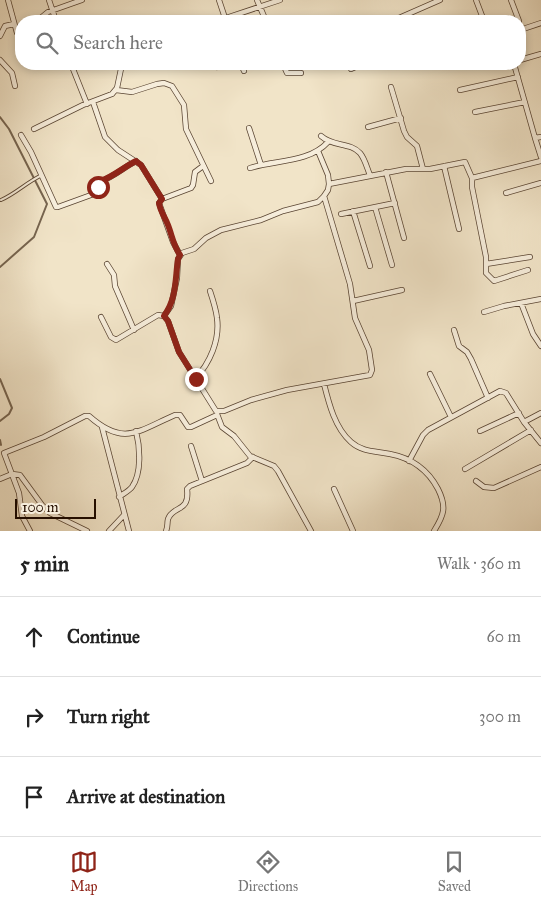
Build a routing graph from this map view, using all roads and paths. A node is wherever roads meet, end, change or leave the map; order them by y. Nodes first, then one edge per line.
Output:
1 (8, 0) edge
2 (49, 0) edge
3 (82, 0) edge
4 (219, 0) edge
5 (257, 0) edge
6 (280, 0) edge
7 (440, 0) edge
8 (476, 0) edge
9 (511, 0) edge
10 (260, 7) junction
11 (52, 11) junction
12 (44, 15) edge
13 (54, 15) edge
14 (224, 15) edge
15 (238, 15) edge
16 (263, 15) edge
17 (406, 15) edge
18 (482, 15) edge
19 (516, 15) edge
20 (541, 23) edge
21 (14, 24) junction
22 (526, 25) edge
23 (15, 27) edge
24 (0, 36) edge
25 (541, 54) edge
26 (526, 58) edge
27 (0, 60) edge
28 (75, 70) edge
29 (121, 70) edge
30 (286, 70) edge
31 (516, 70) edge
32 (302, 73) dead end
33 (518, 77) junction
34 (15, 86) dead end
35 (391, 87) dead end
36 (116, 90) junction
37 (460, 90) dead end
38 (524, 102) junction
39 (90, 103) junction
40 (475, 112) dead end
41 (401, 118) junction
42 (368, 127) dead end
43 (249, 128) dead end
44 (34, 129) dead end
45 (21, 135) dead end
46 (321, 136) dead end
47 (541, 137) edge
48 (535, 138) junction
49 (328, 142) junction
50 (318, 151) junction
51 (541, 157) edge
52 (136, 161) junction
53 (541, 162) edge
54 (261, 165) junction
55 (203, 166) junction
56 (444, 166) junction
57 (250, 168) dead end
58 (423, 169) junction
59 (386, 172) junction
60 (370, 175) junction
61 (41, 176) junction
62 (472, 178) junction
63 (211, 181) dead end
64 (541, 183) edge
65 (329, 184) junction
66 (506, 193) dead end
67 (324, 196) junction
68 (162, 199) junction
69 (1, 200) edge
70 (395, 203) junction
71 (375, 207) junction
72 (353, 212) junction
73 (340, 214) dead end
74 (459, 229) dead end
75 (404, 238) dead end
76 (180, 255) junction
77 (530, 257) dead end
78 (107, 264) dead end
79 (486, 264) junction
80 (392, 265) dead end
81 (370, 266) dead end
82 (528, 270) dead end
83 (402, 290) dead end
84 (210, 291) dead end
85 (541, 299) edge
86 (353, 301) junction
87 (522, 303) junction
88 (484, 312) dead end
89 (101, 316) dead end
90 (164, 316) junction
91 (134, 330) junction
92 (454, 330) dead end
93 (541, 346) edge
94 (430, 374) dead end
95 (196, 379) junction
96 (324, 384) junction
97 (488, 398) junction
98 (216, 413) junction
99 (519, 413) junction
100 (541, 413) edge
101 (451, 417) junction
102 (524, 422) junction
103 (101, 426) junction
104 (531, 430) junction
105 (136, 431) junction
106 (480, 431) dead end
107 (541, 443) edge
108 (190, 446) dead end
109 (253, 457) junction
110 (409, 461) junction
111 (541, 467) edge
112 (465, 469) dead end
113 (12, 474) junction
114 (0, 479) edge
115 (202, 481) junction
116 (476, 481) dead end
117 (334, 489) dead end
118 (119, 497) junction
119 (124, 515) junction
120 (350, 530) edge
121 (30, 531) edge
122 (87, 531) edge
123 (109, 531) edge
124 (129, 531) edge
125 (166, 531) edge
126 (311, 531) edge
127 (434, 531) edge

1 - 21 street
2 - 11 street
3 - 11 street
4 - 14 street
5 - 10 street
6 - 10 street
7 - 17 street
8 - 18 street
9 - 19 street
10 - 15 street
10 - 16 street
11 - 12 street
11 - 13 street
20 - 22 street
21 - 23 street
21 - 24 street
25 - 26 street
27 - 34 street
28 - 39 street
29 - 36 street
30 - 32 street
31 - 33 street
33 - 37 street
33 - 38 street
35 - 41 street
36 - 39 street
36 - 55 street
38 - 40 street
38 - 48 street
39 - 44 street
39 - 52 street
41 - 42 street
41 - 58 street
43 - 54 street
45 - 61 street
46 - 49 street
47 - 48 street
48 - 51 street
49 - 50 street
49 - 60 street
50 - 54 street
50 - 65 street
52 - 61 street
52 - 68 street
53 - 62 street
54 - 57 street
55 - 63 street
55 - 68 street
56 - 58 street
56 - 62 street
56 - 74 street
58 - 59 street
59 - 60 street
59 - 70 street
60 - 65 street
61 - 69 lane
62 - 79 street
64 - 66 street
65 - 67 street
67 - 76 street
67 - 86 street
68 - 76 street
70 - 71 street
70 - 75 street
71 - 72 street
71 - 80 street
72 - 73 street
72 - 81 street
76 - 90 street
77 - 79 street
78 - 91 street
79 - 82 street
83 - 86 street
84 - 95 street
85 - 87 street
86 - 96 street
87 - 88 street
87 - 93 street
89 - 91 street
90 - 91 street
90 - 95 street
92 - 97 street
94 - 101 street
95 - 98 street
96 - 98 street
96 - 110 street
97 - 99 street
97 - 101 street
98 - 105 street
98 - 109 street
99 - 102 street
99 - 106 street
100 - 102 street
101 - 110 street
102 - 104 street
103 - 105 street
103 - 113 street
103 - 118 street
104 - 107 street
104 - 112 street
105 - 118 street
108 - 115 street
109 - 115 street
109 - 126 street
110 - 127 street
111 - 116 street
113 - 114 street
113 - 121 street
113 - 122 street
115 - 125 street
117 - 120 street
118 - 119 street
119 - 123 street
119 - 124 street

